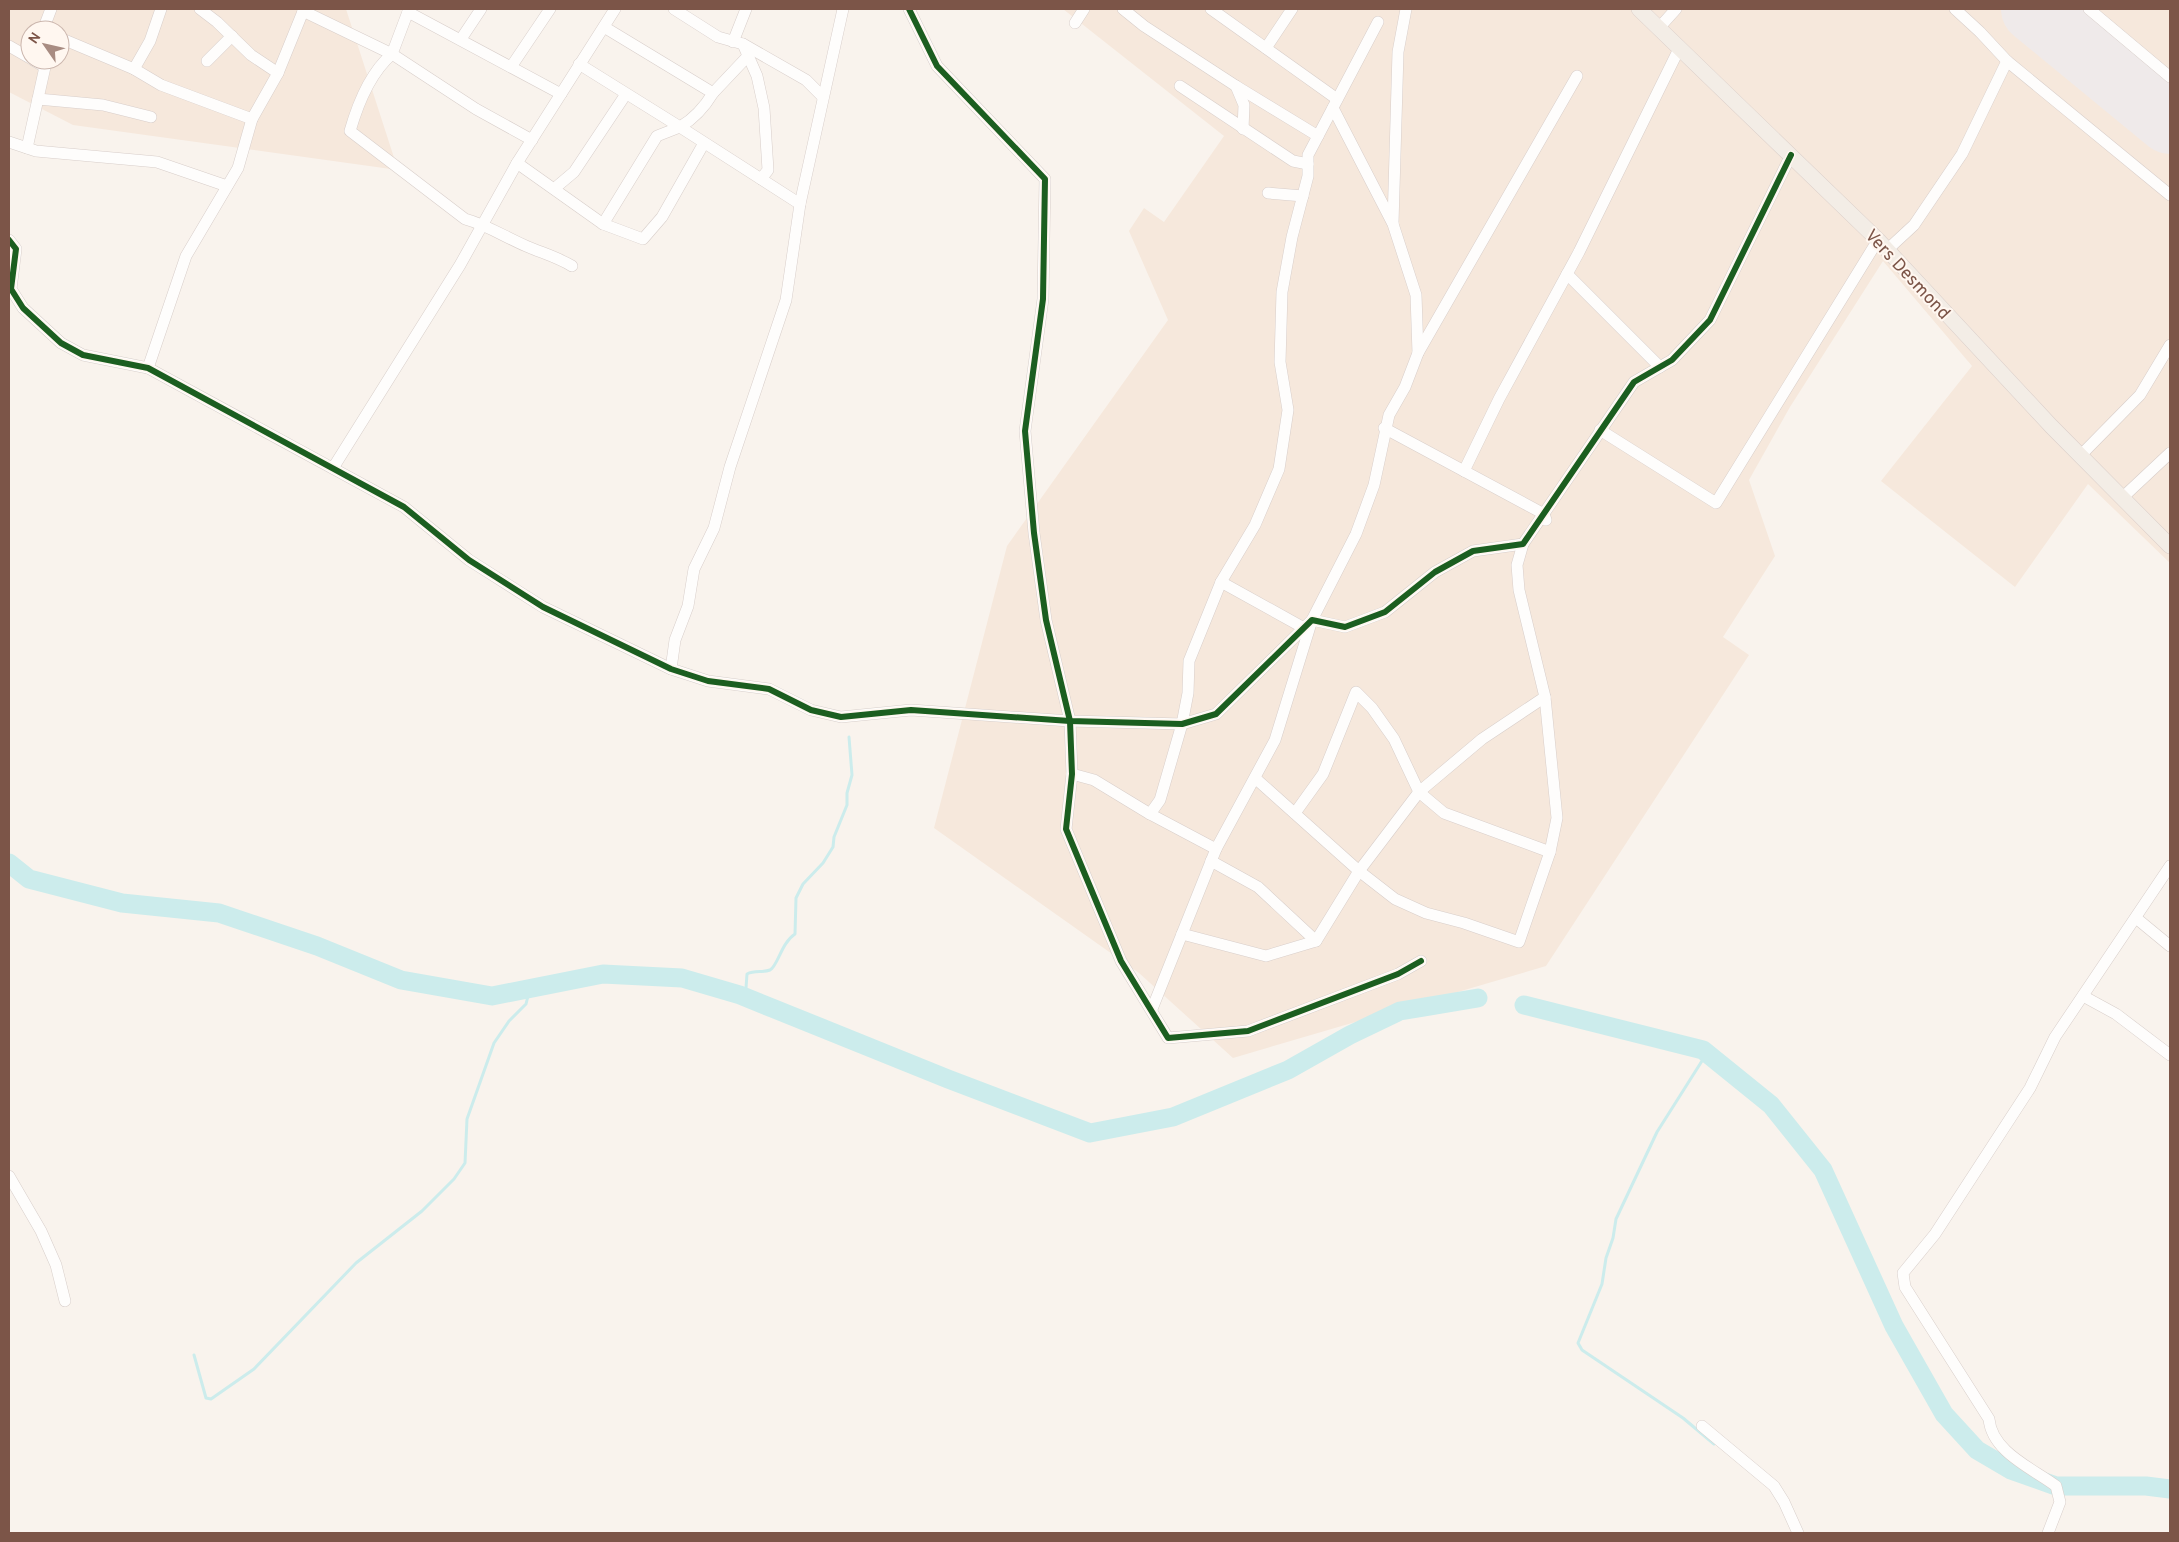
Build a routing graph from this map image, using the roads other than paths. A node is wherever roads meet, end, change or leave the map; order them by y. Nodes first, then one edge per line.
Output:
1 (161, 9) edge
2 (200, 9) edge
3 (481, 9) edge
4 (550, 9) edge
5 (615, 9) edge
6 (674, 9) edge
7 (746, 9) edge
8 (844, 9) edge
9 (910, 9) edge
10 (1084, 9) edge
11 (1123, 9) edge
12 (1211, 9) edge
13 (1292, 9) edge
14 (1406, 9) edge
15 (1639, 9) edge
16 (1676, 9) edge
17 (1955, 9) edge
18 (2089, 9) edge
19 (304, 10) edge
20 (409, 10) edge
21 (1075, 22) dead end
22 (1378, 22) dead end
23 (604, 27) junction
24 (1658, 29) junction
25 (232, 36) junction
26 (461, 39) junction
27 (70, 42) edge
28 (738, 43) junction
29 (9, 46) edge
30 (1266, 48) junction
31 (1679, 49) junction
32 (20, 52) edge
33 (392, 54) junction
34 (747, 57) junction
35 (207, 62) dead end
36 (2007, 62) junction
37 (579, 64) junction
38 (511, 66) junction
39 (134, 69) junction
40 (44, 70) edge
41 (278, 73) junction
42 (1577, 76) dead end
43 (2170, 77) edge
44 (1180, 86) dead end
45 (1236, 86) junction
46 (713, 93) junction
47 (561, 94) junction
48 (626, 94) junction
49 (823, 97) junction
50 (38, 99) junction
51 (1335, 104) junction
52 (151, 117) dead end
53 (252, 119) junction
54 (680, 127) junction
55 (1243, 129) junction
56 (1318, 136) junction
57 (532, 140) junction
58 (9, 142) edge
59 (704, 143) junction
60 (27, 148) junction
61 (1791, 154) junction
62 (518, 163) junction
63 (1308, 164) junction
64 (761, 179) junction
65 (227, 186) junction
66 (555, 188) junction
67 (1268, 193) dead end
68 (2170, 195) edge
69 (1303, 196) junction
70 (800, 204) junction
71 (483, 224) junction
72 (603, 224) junction
73 (1393, 224) junction
74 (9, 240) edge
75 (1882, 245) junction
76 (572, 266) dead end
77 (1567, 274) junction
78 (2170, 345) edge
79 (1418, 353) junction
80 (1660, 367) junction
81 (148, 368) junction
82 (1384, 428) junction
83 (1600, 430) junction
84 (2170, 453) edge
85 (2080, 456) junction
86 (333, 468) junction
87 (1464, 471) junction
88 (2122, 498) junction
89 (1545, 517) junction
90 (1523, 544) junction
91 (2170, 546) edge
92 (1221, 582) junction
93 (1308, 624) junction
94 (671, 669) junction
95 (1545, 697) junction
96 (1070, 721) junction
97 (1182, 724) junction
98 (1072, 774) junction
99 (1255, 778) junction
100 (1419, 792) junction
101 (1295, 813) junction
102 (1150, 814) junction
103 (1216, 849) junction
104 (1550, 852) junction
105 (1211, 861) junction
106 (2170, 866) edge
107 (1359, 871) junction
108 (2136, 918) junction
109 (1182, 934) junction
110 (1316, 941) junction
111 (2170, 946) edge
112 (1421, 961) dead end
113 (2083, 996) junction
114 (1152, 1009) junction
115 (2170, 1055) edge
116 (9, 1176) edge
117 (65, 1301) dead end
118 (1702, 1426) dead end
119 (1798, 1533) edge
120 (2048, 1533) edge

1 - 39 street
2 - 25 street
3 - 26 street
4 - 38 street
5 - 23 street
6 - 28 street
7 - 28 street
8 - 49 street
9 - 96 street
10 - 21 street
11 - 45 street
12 - 30 street
13 - 30 street
14 - 73 street
15 - 24 main road, Vers Desmond
16 - 24 street
17 - 36 street
18 - 43 street
19 - 33 street
19 - 41 street
20 - 26 street
20 - 33 street
22 - 51 street
23 - 37 street
23 - 46 street
24 - 31 main road, Vers Desmond
25 - 35 street
25 - 41 street
26 - 38 street
27 - 39 street
28 - 34 street
28 - 49 street
29 - 32 street
30 - 51 street
31 - 61 main road, Vers Desmond
31 - 77 street
33 - 57 street
33 - 71 street
34 - 46 street
34 - 64 street
36 - 68 street
36 - 75 street
37 - 47 street
37 - 48 street
38 - 47 street
39 - 53 street
40 - 50 street
41 - 53 street
42 - 79 street
44 - 55 street
45 - 55 street
45 - 56 street
46 - 54 street
47 - 57 street
48 - 54 street
48 - 66 street
49 - 70 street
50 - 52 street
50 - 60 street
51 - 56 street
51 - 73 street
53 - 65 street
54 - 59 street
54 - 72 street
55 - 63 street
56 - 63 street
57 - 62 street
58 - 60 street
59 - 64 street
59 - 72 street
60 - 65 street
61 - 75 main road, Vers Desmond
61 - 80 street
62 - 66 street
62 - 71 street
63 - 69 street
64 - 70 street
65 - 81 street
66 - 72 street
67 - 69 street
69 - 92 street
70 - 94 street
71 - 76 street
71 - 86 street
73 - 79 street
74 - 81 street
75 - 83 street
75 - 85 main road, Vers Desmond
77 - 80 street
77 - 87 street
78 - 85 street
79 - 82 street
80 - 83 street
81 - 86 street
82 - 87 street
82 - 93 street
83 - 89 street
84 - 88 street
85 - 88 main road, Vers Desmond
86 - 94 street
87 - 89 street
88 - 91 main road, Vers Desmond
89 - 90 street
90 - 93 street
90 - 95 street
92 - 93 street
92 - 97 street
93 - 97 street
93 - 99 street
94 - 96 street
95 - 100 street
95 - 104 street
96 - 97 street
96 - 98 street
97 - 102 street
98 - 102 street
98 - 114 street
99 - 101 street
99 - 103 street
100 - 101 street
100 - 104 street
100 - 107 street
101 - 107 street
102 - 103 street
103 - 105 street
104 - 107 street
105 - 109 street
105 - 110 street
106 - 108 street
107 - 110 street
108 - 111 street
108 - 113 street
109 - 110 street
109 - 114 street
112 - 114 street
113 - 115 street
113 - 120 street
116 - 117 street
118 - 119 street

